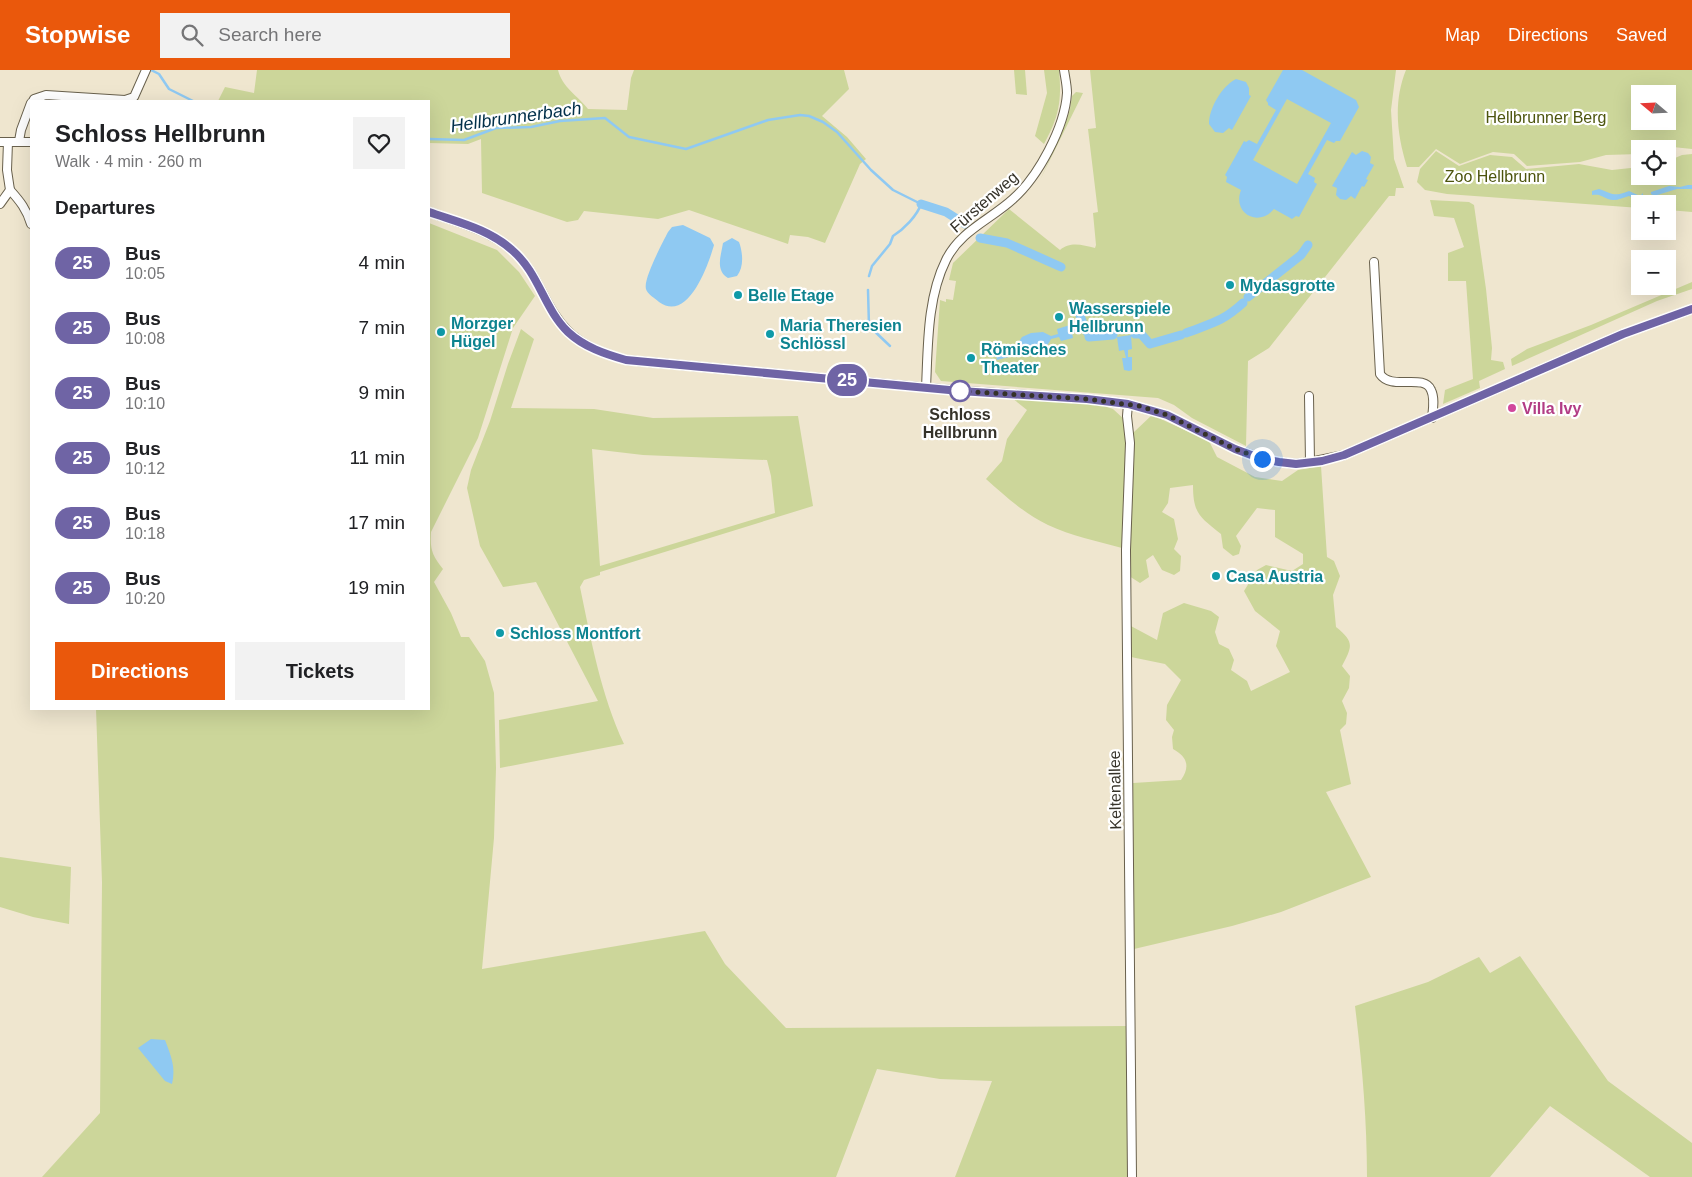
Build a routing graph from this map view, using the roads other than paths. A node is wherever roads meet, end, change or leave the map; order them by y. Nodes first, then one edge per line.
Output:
1 (146, 70) edge
2 (1064, 70) edge
3 (33, 100) edge
4 (125, 100) edge
5 (125, 100) edge
6 (30, 107) edge
7 (18, 141) junction
8 (4, 142) edge
9 (30, 142) edge
10 (10, 190) junction
11 (0, 204) edge
12 (430, 212) edge
13 (30, 221) edge
14 (1374, 262) dead end
15 (1692, 309) edge
16 (926, 388) junction
17 (1309, 396) dead end
18 (1128, 404) junction
19 (1432, 418) junction
20 (1310, 462) junction
21 (1132, 1177) edge

1 - 5 street
2 - 16 street, Fürstenweg
3 - 4 street
6 - 7 street
7 - 8 street
7 - 9 street
8 - 10 street
10 - 11 street
10 - 13 street
12 - 16 street
14 - 19 street
15 - 19 street
16 - 18 street
17 - 20 street
18 - 20 street
18 - 21 street, Keltenallee
19 - 20 street

